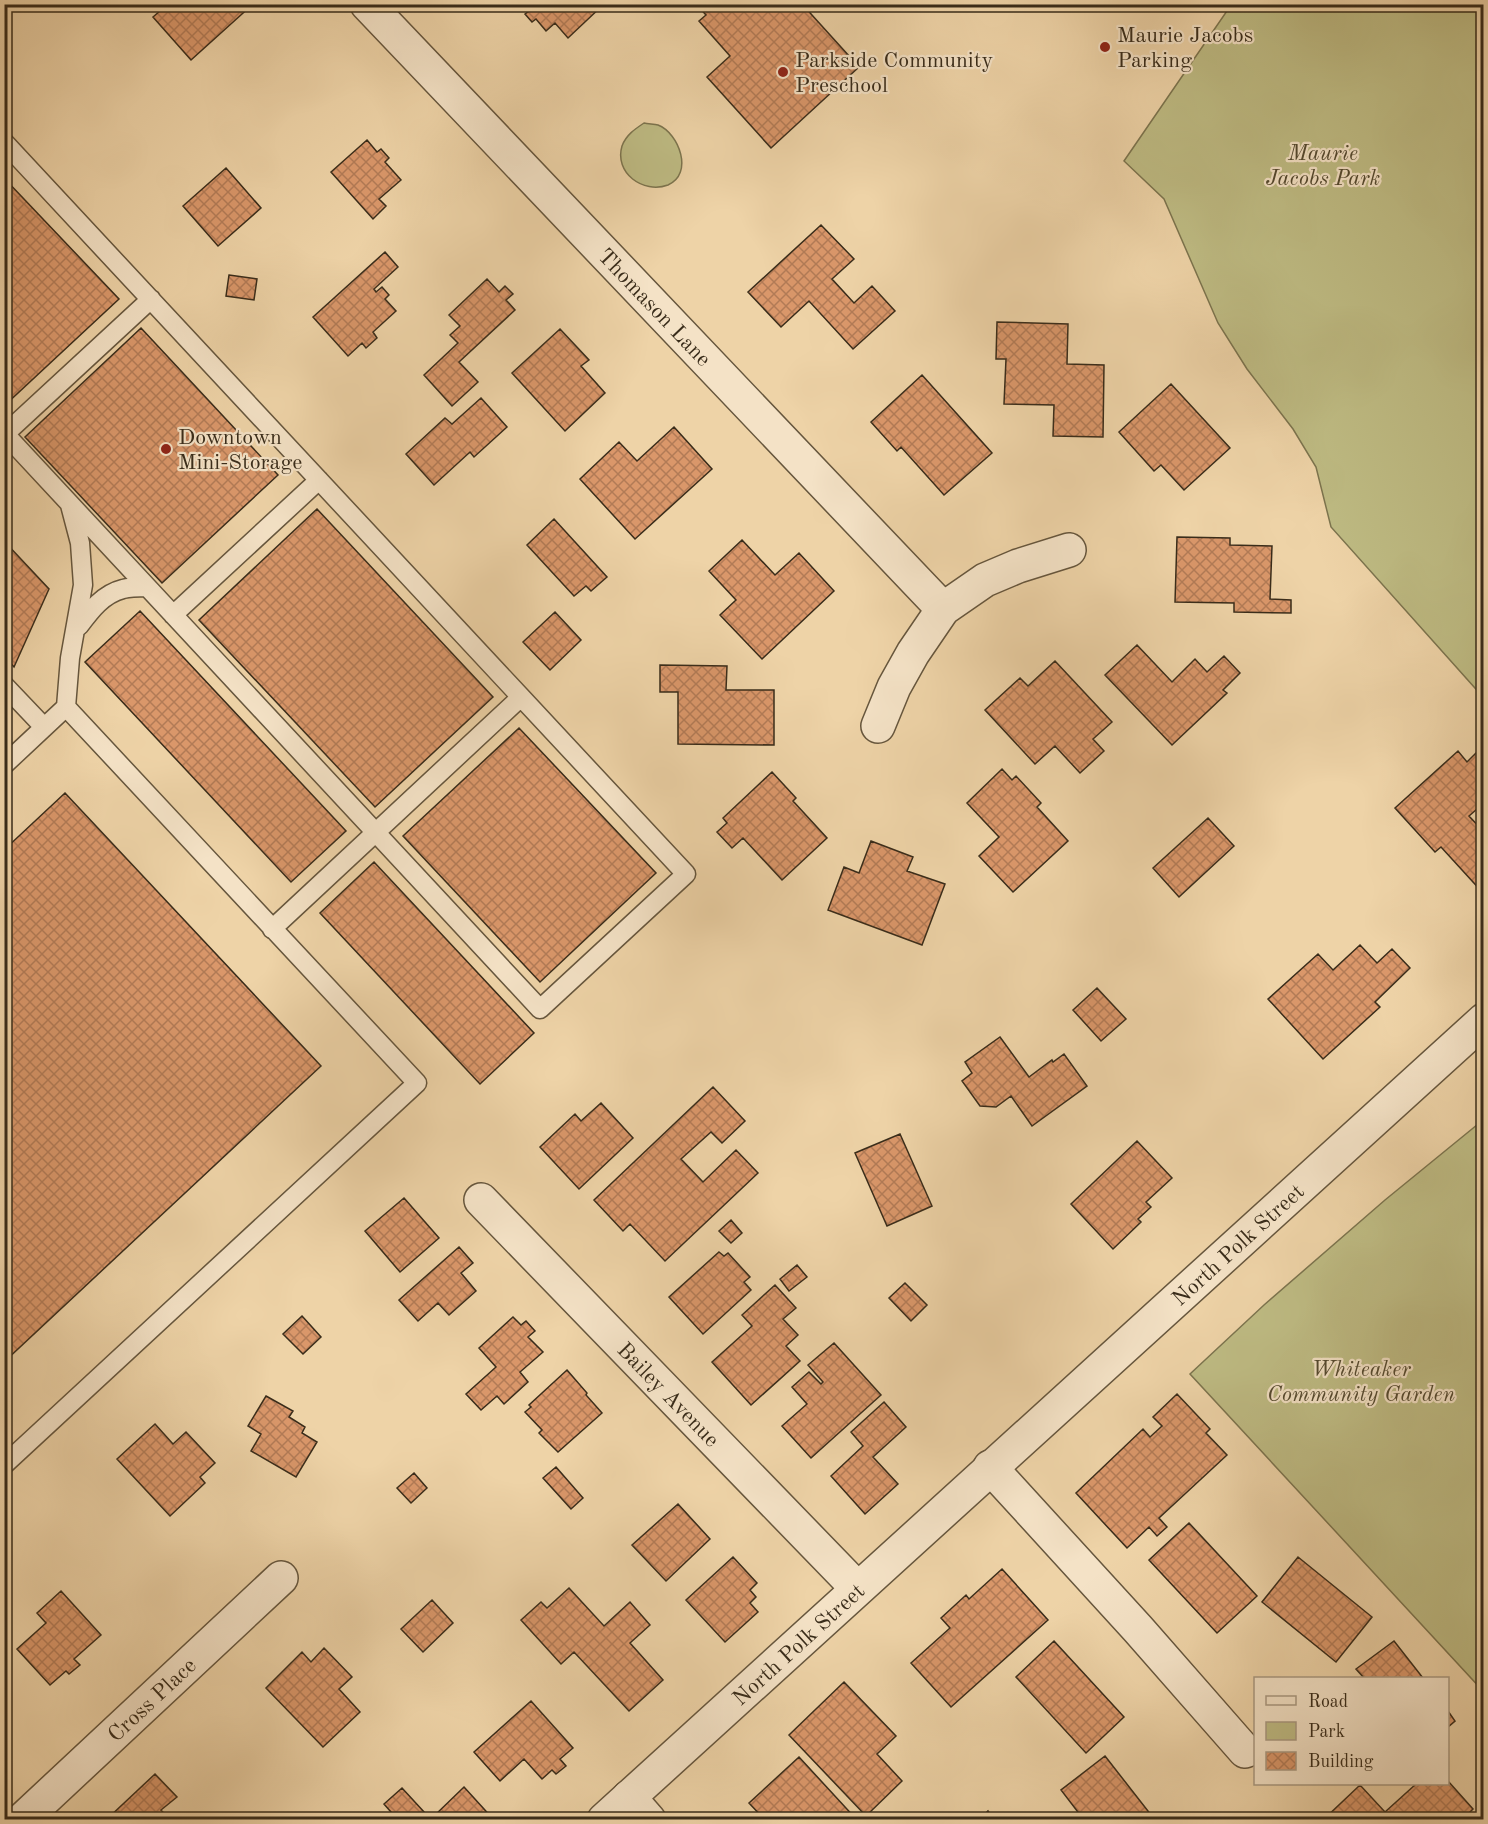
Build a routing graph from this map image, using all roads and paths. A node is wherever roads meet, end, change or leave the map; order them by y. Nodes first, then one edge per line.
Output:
1 (367, 4) edge
2 (4, 142) edge
3 (151, 299) junction
4 (5, 434) edge
5 (319, 480) junction
6 (69, 502) junction
7 (1069, 549) dead end
8 (147, 587) junction
9 (943, 609) junction
10 (173, 615) junction
11 (76, 630) junction
12 (4, 685) edge
13 (521, 697) junction
14 (66, 707) junction
15 (878, 726) dead end
16 (44, 727) junction
17 (25, 746) junction
18 (4, 749) edge
19 (4, 765) edge
20 (375, 833) junction
21 (273, 929) junction
22 (1484, 1020) edge
23 (481, 1200) dead end
24 (4, 1465) edge
25 (990, 1467) junction
26 (281, 1578) dead end
27 (857, 1588) junction
28 (1245, 1750) dead end
29 (639, 1808) edge
30 (22, 1820) edge
31 (604, 1820) edge

1 - 9 street, Thomason Lane
2 - 3 lane
3 - 4 lane
3 - 5 lane
4 - 6 lane
5 - 10 lane
5 - 13 lane
6 - 8 lane
6 - 11 lane
7 - 9 street
8 - 10 lane
8 - 11 lane
9 - 15 street
10 - 20 lane
11 - 14 lane
12 - 16 lane
13 - 20 lane
13 - 20 lane
14 - 16 lane
14 - 21 lane
16 - 17 lane
17 - 18 lane
17 - 19 lane
20 - 21 lane
21 - 24 lane
22 - 25 street, North Polk Street
23 - 27 street, Bailey Avenue
25 - 27 street, North Polk Street
25 - 28 street
26 - 30 street, Cross Place
27 - 29 street, North Polk Street
29 - 31 street, North Polk Street

